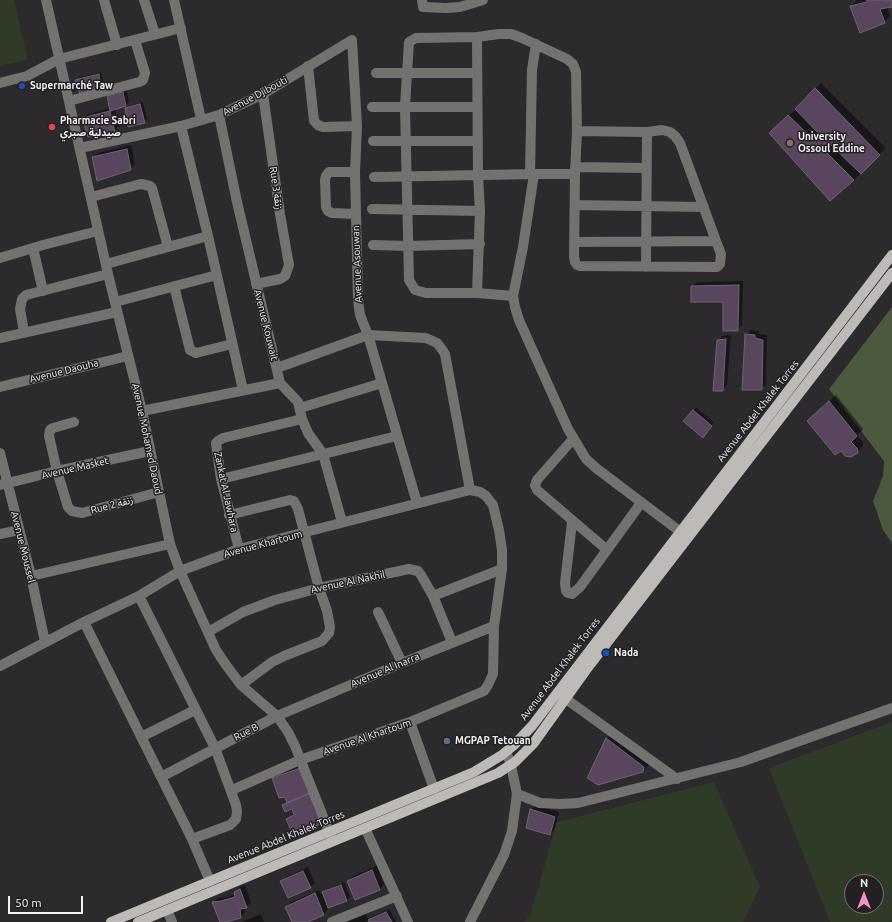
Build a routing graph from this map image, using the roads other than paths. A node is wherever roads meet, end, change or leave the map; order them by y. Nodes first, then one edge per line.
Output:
1 (46, 0) edge
2 (104, 0) edge
3 (144, 0) edge
4 (174, 0) edge
5 (483, 0) edge
6 (422, 4) edge
7 (181, 28) junction
8 (155, 34) junction
9 (477, 37) junction
10 (135, 40) junction
11 (352, 40) joint
12 (536, 44) junction
13 (117, 45) junction
14 (59, 59) junction
15 (308, 66) junction
16 (406, 72) junction
17 (376, 73) dead end
18 (477, 73) junction
19 (0, 83) edge
20 (263, 94) junction
21 (69, 101) junction
22 (405, 106) junction
23 (372, 107) dead end
24 (477, 107) junction
25 (218, 116) junction
26 (202, 120) junction
27 (181, 126) junction
28 (357, 126) junction
29 (577, 131) junction
30 (647, 132) junction
31 (373, 141) dead end
32 (406, 141) junction
33 (478, 141) junction
34 (80, 148) junction
35 (646, 168) junction
36 (575, 171) junction
37 (355, 172) junction
38 (532, 174) junction
39 (407, 176) junction
40 (478, 176) junction
41 (374, 177) dead end
42 (91, 198) junction
43 (575, 205) junction
44 (646, 206) junction
45 (704, 207) junction
46 (372, 209) dead end
47 (407, 210) junction
48 (480, 211) junction
49 (356, 214) junction
50 (98, 231) junction
51 (208, 236) junction
52 (574, 242) junction
53 (646, 242) junction
54 (716, 242) junction
55 (480, 244) junction
56 (373, 245) dead end
57 (408, 246) junction
58 (168, 247) junction
59 (33, 248) junction
60 (892, 255) edge
61 (0, 258) edge
62 (106, 264) junction
63 (646, 267) junction
64 (892, 273) edge
65 (108, 274) junction
66 (217, 275) junction
67 (256, 284) junction
68 (174, 286) junction
69 (43, 291) junction
70 (477, 293) junction
71 (514, 296) junction
72 (116, 307) junction
73 (24, 332) junction
74 (368, 335) junction
75 (0, 338) edge
76 (232, 344) junction
77 (128, 356) junction
78 (277, 368) junction
79 (280, 383) junction
80 (382, 383) junction
81 (0, 387) edge
82 (243, 390) junction
83 (300, 408) junction
84 (142, 411) junction
85 (302, 419) junction
86 (74, 422) dead end
87 (397, 436) junction
88 (573, 439) junction
89 (150, 451) junction
90 (0, 453) edge
91 (323, 454) junction
92 (57, 471) junction
93 (220, 479) junction
94 (4, 484) edge
95 (470, 490) junction
96 (158, 492) junction
97 (641, 503) junction
98 (417, 504) junction
99 (229, 515) junction
100 (342, 522) junction
101 (572, 522) junction
102 (19, 530) junction
103 (305, 533) junction
104 (0, 534) edge
105 (684, 535) junction
106 (170, 544) junction
107 (239, 549) junction
108 (606, 550) junction
109 (502, 569) junction
110 (180, 571) junction
111 (31, 576) junction
112 (319, 588) junction
113 (138, 596) junction
114 (433, 596) junction
115 (378, 612) dead end
116 (84, 622) junction
117 (494, 626) junction
118 (208, 632) junction
119 (45, 642) junction
120 (452, 642) junction
121 (402, 662) junction
122 (0, 666) edge
123 (242, 685) junction
124 (566, 699) junction
125 (892, 708) edge
126 (195, 710) junction
127 (277, 716) junction
128 (410, 722) junction
129 (141, 737) junction
130 (215, 748) junction
131 (506, 752) junction
132 (300, 760) junction
133 (511, 765) junction
134 (161, 777) junction
135 (677, 779) junction
136 (434, 789) junction
137 (232, 790) junction
138 (517, 794) junction
139 (365, 828) junction
140 (331, 836) junction
141 (192, 839) junction
142 (210, 881) junction
143 (397, 896) junction
144 (167, 910) junction
145 (111, 922) edge
146 (138, 922) edge
147 (172, 922) edge
148 (332, 922) edge
149 (408, 922) edge
150 (470, 922) edge

1 - 14 street, Avenue Mohamed Daoud
2 - 13 street
3 - 8 street
4 - 7 street
5 - 6 street
7 - 8 street
7 - 26 street
8 - 10 street
9 - 12 street
9 - 16 street
9 - 18 street
10 - 13 street
10 - 21 street
11 - 15 street, Avenue Djibouti
11 - 28 street, Avenue Asouwan
12 - 29 street
12 - 38 street
13 - 14 street
14 - 19 street
14 - 21 street, Avenue Mohamed Daoud
15 - 20 street, Avenue Djibouti
15 - 28 street
16 - 17 street
16 - 18 street
16 - 22 street
18 - 24 street
20 - 25 street, Avenue Djibouti
20 - 67 street, Rue 3 زنقة
21 - 34 street, Avenue Mohamed Daoud
22 - 23 street
22 - 24 street
22 - 32 street
24 - 33 street
25 - 26 street, Avenue Djibouti
25 - 67 street, Avenue Kouwait
26 - 27 street, Avenue Djibouti
27 - 34 street, Avenue Djibouti
27 - 51 street
28 - 37 street, Avenue Asouwan
29 - 30 street
29 - 36 street
30 - 35 street
30 - 45 street
31 - 32 street
32 - 33 street
32 - 39 street
33 - 40 street
34 - 42 street, Avenue Mohamed Daoud
35 - 36 street
35 - 44 street
36 - 38 street
36 - 43 street
37 - 49 street, Avenue Asouwan
37 - 49 street
38 - 40 street
38 - 71 street
39 - 40 street
39 - 41 street
39 - 47 street
40 - 48 street
42 - 50 street, Avenue Mohamed Daoud
42 - 58 street
43 - 44 street
43 - 52 street
44 - 45 street
44 - 53 street
45 - 54 street
46 - 47 street
47 - 48 street
47 - 57 street
48 - 55 street
49 - 74 street, Avenue Asouwan
50 - 59 street
50 - 62 street, Avenue Mohamed Daoud
51 - 58 street
51 - 66 street
52 - 53 street
52 - 63 street
53 - 54 street
53 - 63 street
54 - 63 street
55 - 57 street
55 - 70 street
56 - 57 street
57 - 70 street
58 - 62 street
59 - 61 street
59 - 69 street
60 - 105 main road, Avenue Abdel Khalek Torres
62 - 65 street, Avenue Mohamed Daoud
64 - 105 main road, Avenue Abdel Khalek Torres
65 - 69 street
65 - 72 street, Avenue Mohamed Daoud
66 - 68 street
66 - 76 street
67 - 78 street, Avenue Kouwait
68 - 72 street
68 - 76 street
69 - 73 street
70 - 71 street
71 - 88 street
72 - 73 street
72 - 77 street, Avenue Mohamed Daoud
73 - 75 street
74 - 78 street
74 - 80 street, Avenue Asouwan
74 - 95 street
76 - 82 street
77 - 81 street, Avenue Daouha
77 - 84 street, Avenue Mohamed Daoud
78 - 79 street, Avenue Kouwait
79 - 82 street
79 - 83 street
80 - 83 street
80 - 87 street, Avenue Asouwan
82 - 84 street
83 - 85 street
84 - 89 street, Avenue Mohamed Daoud
85 - 91 street
85 - 93 street, Zankat Al Jawhara
86 - 92 street
87 - 91 street
87 - 98 street, Avenue Asouwan
88 - 97 street
88 - 101 street
89 - 92 street, Avenue Masket
89 - 96 street, Avenue Mohamed Daoud
90 - 94 street, Avenue Moussel
91 - 93 street
91 - 100 street
92 - 94 street, Avenue Masket
92 - 96 street, Rue 2 زنقة
93 - 99 street, Zankat Al Jawhara
94 - 102 street, Avenue Moussel
95 - 98 street, Avenue Khartoum
95 - 109 street
96 - 106 street, Avenue Mohamed Daoud
97 - 105 street
97 - 108 street
98 - 100 street, Avenue Khartoum
99 - 103 street
99 - 107 street, Zankat Al Jawhara
100 - 103 street, Avenue Khartoum
101 - 108 street
101 - 108 street
102 - 104 street
102 - 111 street, Avenue Moussel
103 - 107 street, Avenue Khartoum
103 - 112 street
105 - 124 main road, Avenue Abdel Khalek Torres
105 - 131 main road, Avenue Abdel Khalek Torres
106 - 110 street, Avenue Mohamed Daoud
106 - 111 street
107 - 110 street, Avenue Khartoum
109 - 114 street
109 - 117 street
110 - 113 street, Avenue Khartoum
110 - 118 street, Avenue Mohamed Daoud
111 - 119 street, Avenue Moussel
112 - 114 street, Avenue Al Nakhil
112 - 118 street, Avenue Al Nakhil
112 - 123 street
113 - 116 street, Avenue Khartoum
113 - 126 street
114 - 120 street, Avenue Al Nakhil
115 - 121 street
116 - 119 street, Avenue Khartoum
116 - 129 street
117 - 120 street, Avenue Al Inarra
117 - 128 street, Avenue Al Khartoum
118 - 123 street, Avenue Mohamed Daoud
119 - 122 street, Avenue Khartoum
120 - 121 street, Avenue Al Inarra
121 - 127 street, Avenue Al Inarra
123 - 127 street, Avenue Mohamed Daoud
124 - 133 main road, Avenue Abdel Khalek Torres
124 - 135 street
125 - 135 street
126 - 129 street
126 - 130 street
127 - 130 street, Rue B
127 - 132 street, Avenue Mohamed Daoud
128 - 132 street, Avenue Al Khartoum
128 - 136 street
129 - 134 street
130 - 134 street, Rue B
130 - 137 street
131 - 133 street
131 - 136 main road, Avenue Abdel Khalek Torres
132 - 137 street, Avenue Al Khartoum
132 - 140 street, Avenue Mohamed Daoud
133 - 138 street
133 - 139 main road, Avenue Abdel Khalek Torres
134 - 141 street
135 - 138 street
136 - 140 main road, Avenue Abdel Khalek Torres
137 - 141 street
138 - 150 street
139 - 140 main road, Avenue Abdel Khalek Torres
139 - 143 street
140 - 142 main road, Avenue Abdel Khalek Torres
140 - 144 main road, Avenue Abdel Khalek Torres
141 - 142 street
142 - 145 main road, Avenue Abdel Khalek Torres
143 - 148 street
143 - 149 street
144 - 146 main road, Avenue Abdel Khalek Torres
144 - 147 street

